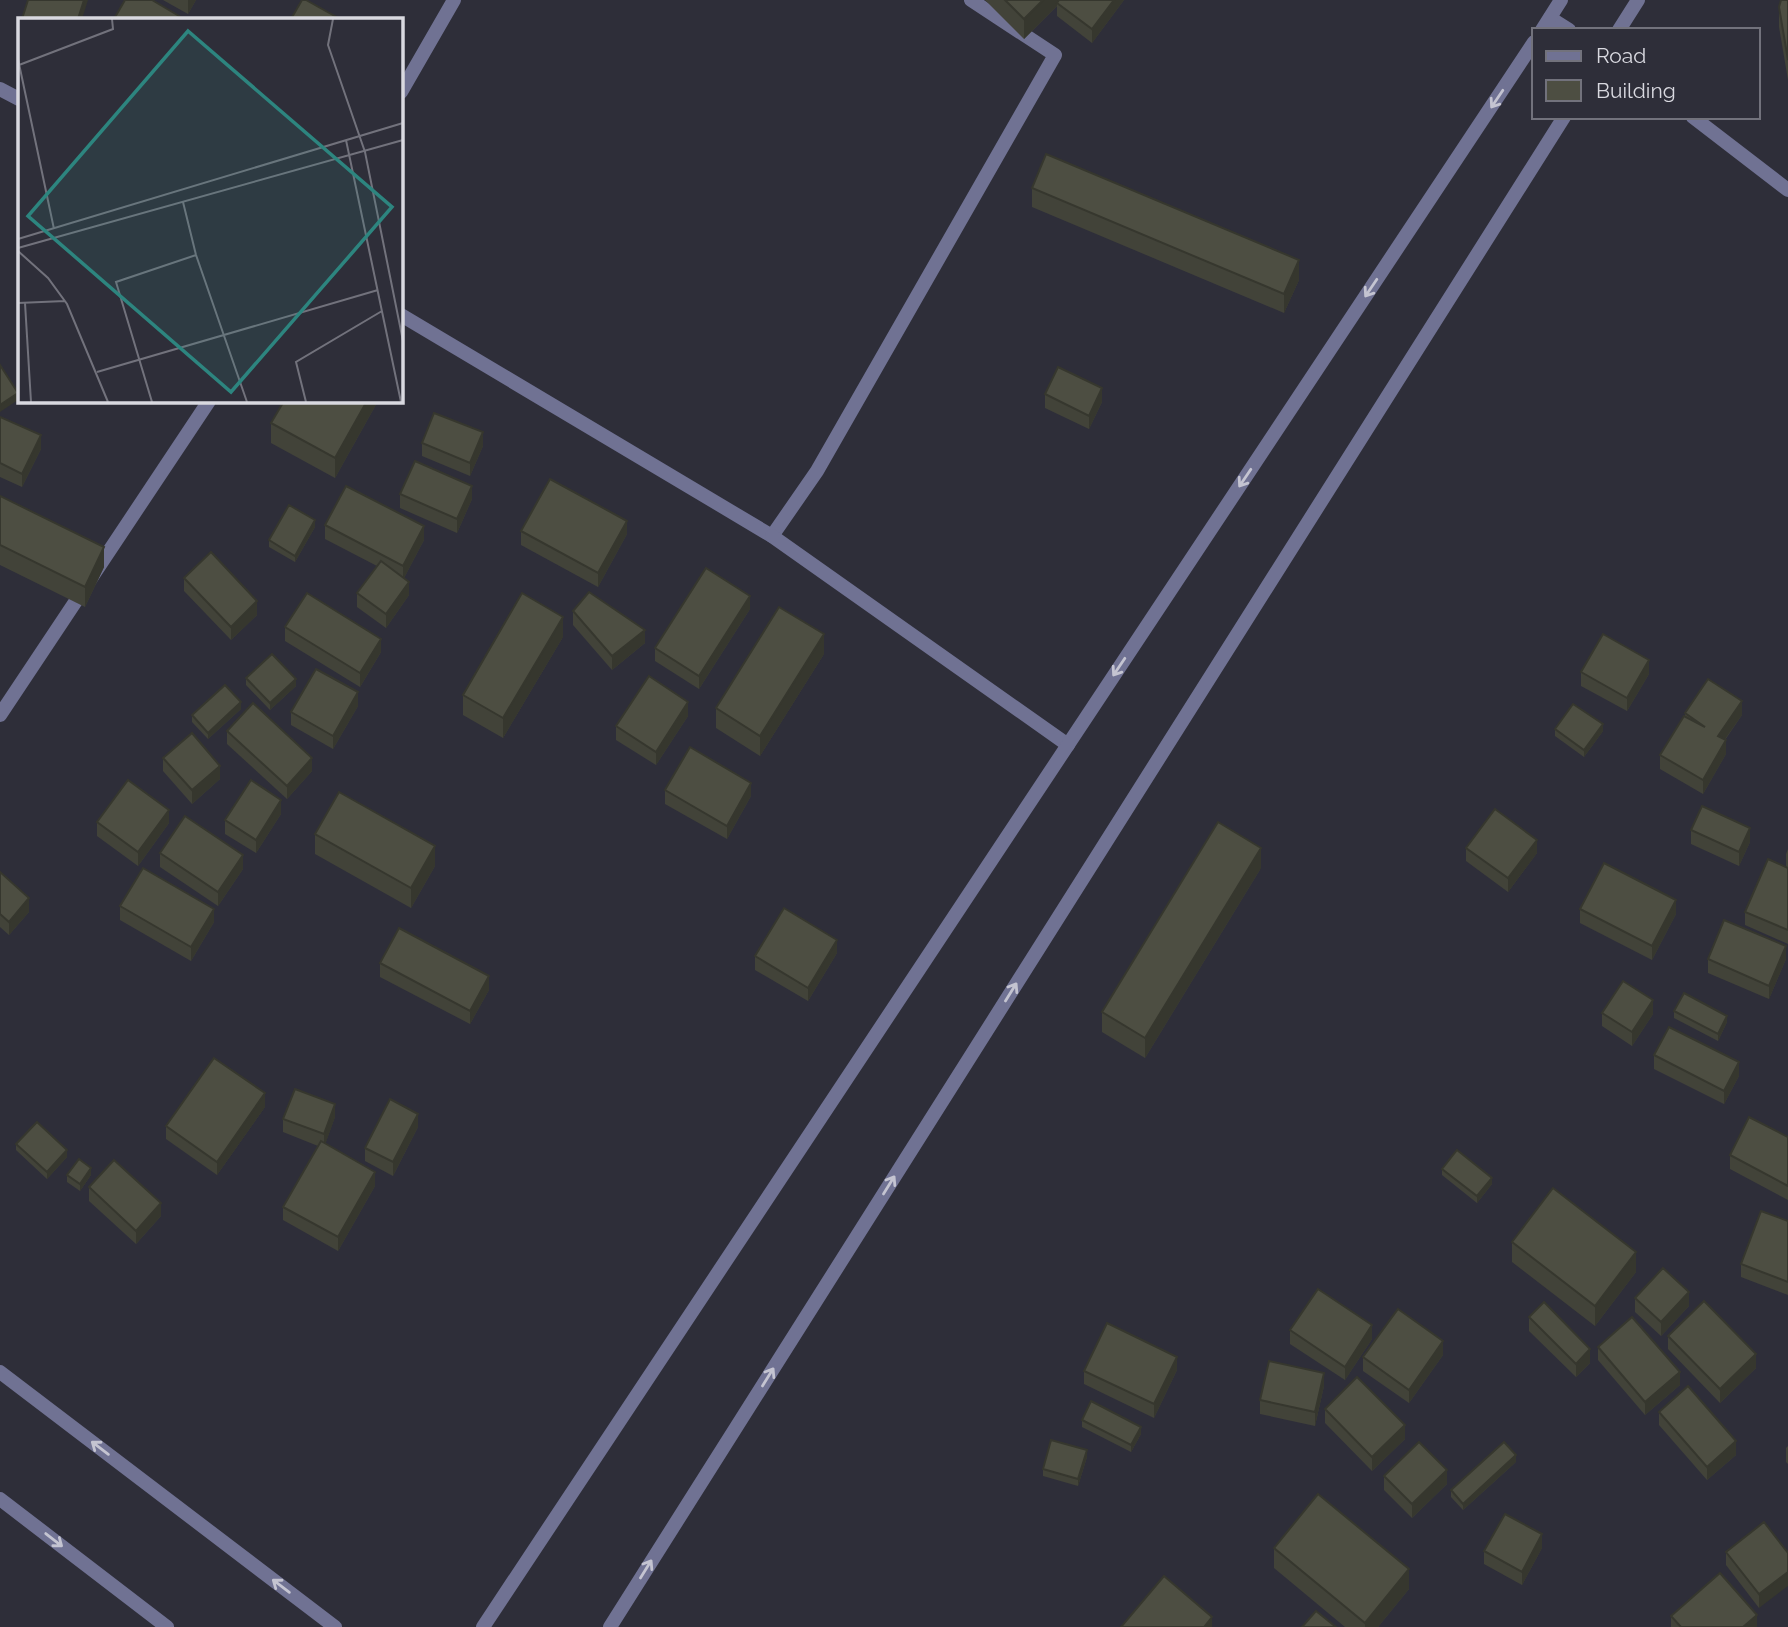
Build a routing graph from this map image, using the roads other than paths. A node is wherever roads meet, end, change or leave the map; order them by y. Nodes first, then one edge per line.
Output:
1 (454, 0) edge
2 (971, 0) edge
3 (1562, 0) edge
4 (1638, 0) edge
5 (1546, 24) edge
6 (1620, 28) edge
7 (1532, 45) edge
8 (0, 89) edge
9 (402, 90) edge
10 (18, 98) edge
11 (1563, 119) edge
12 (1696, 119) edge
13 (1788, 190) edge
14 (402, 316) edge
15 (208, 402) edge
16 (772, 537) junction
17 (0, 715) edge
18 (1068, 745) junction
19 (0, 1372) edge
20 (0, 1499) edge
21 (167, 1627) edge
22 (335, 1627) edge
23 (482, 1627) edge
24 (610, 1627) edge

1 - 9 street
2 - 16 street
3 - 5 street
4 - 6 street
7 -> 18 street
8 - 10 street
24 -> 11 street
12 - 13 street
14 - 16 street
15 - 17 street
16 - 18 street
18 - 23 street
22 -> 19 street
20 -> 21 street

